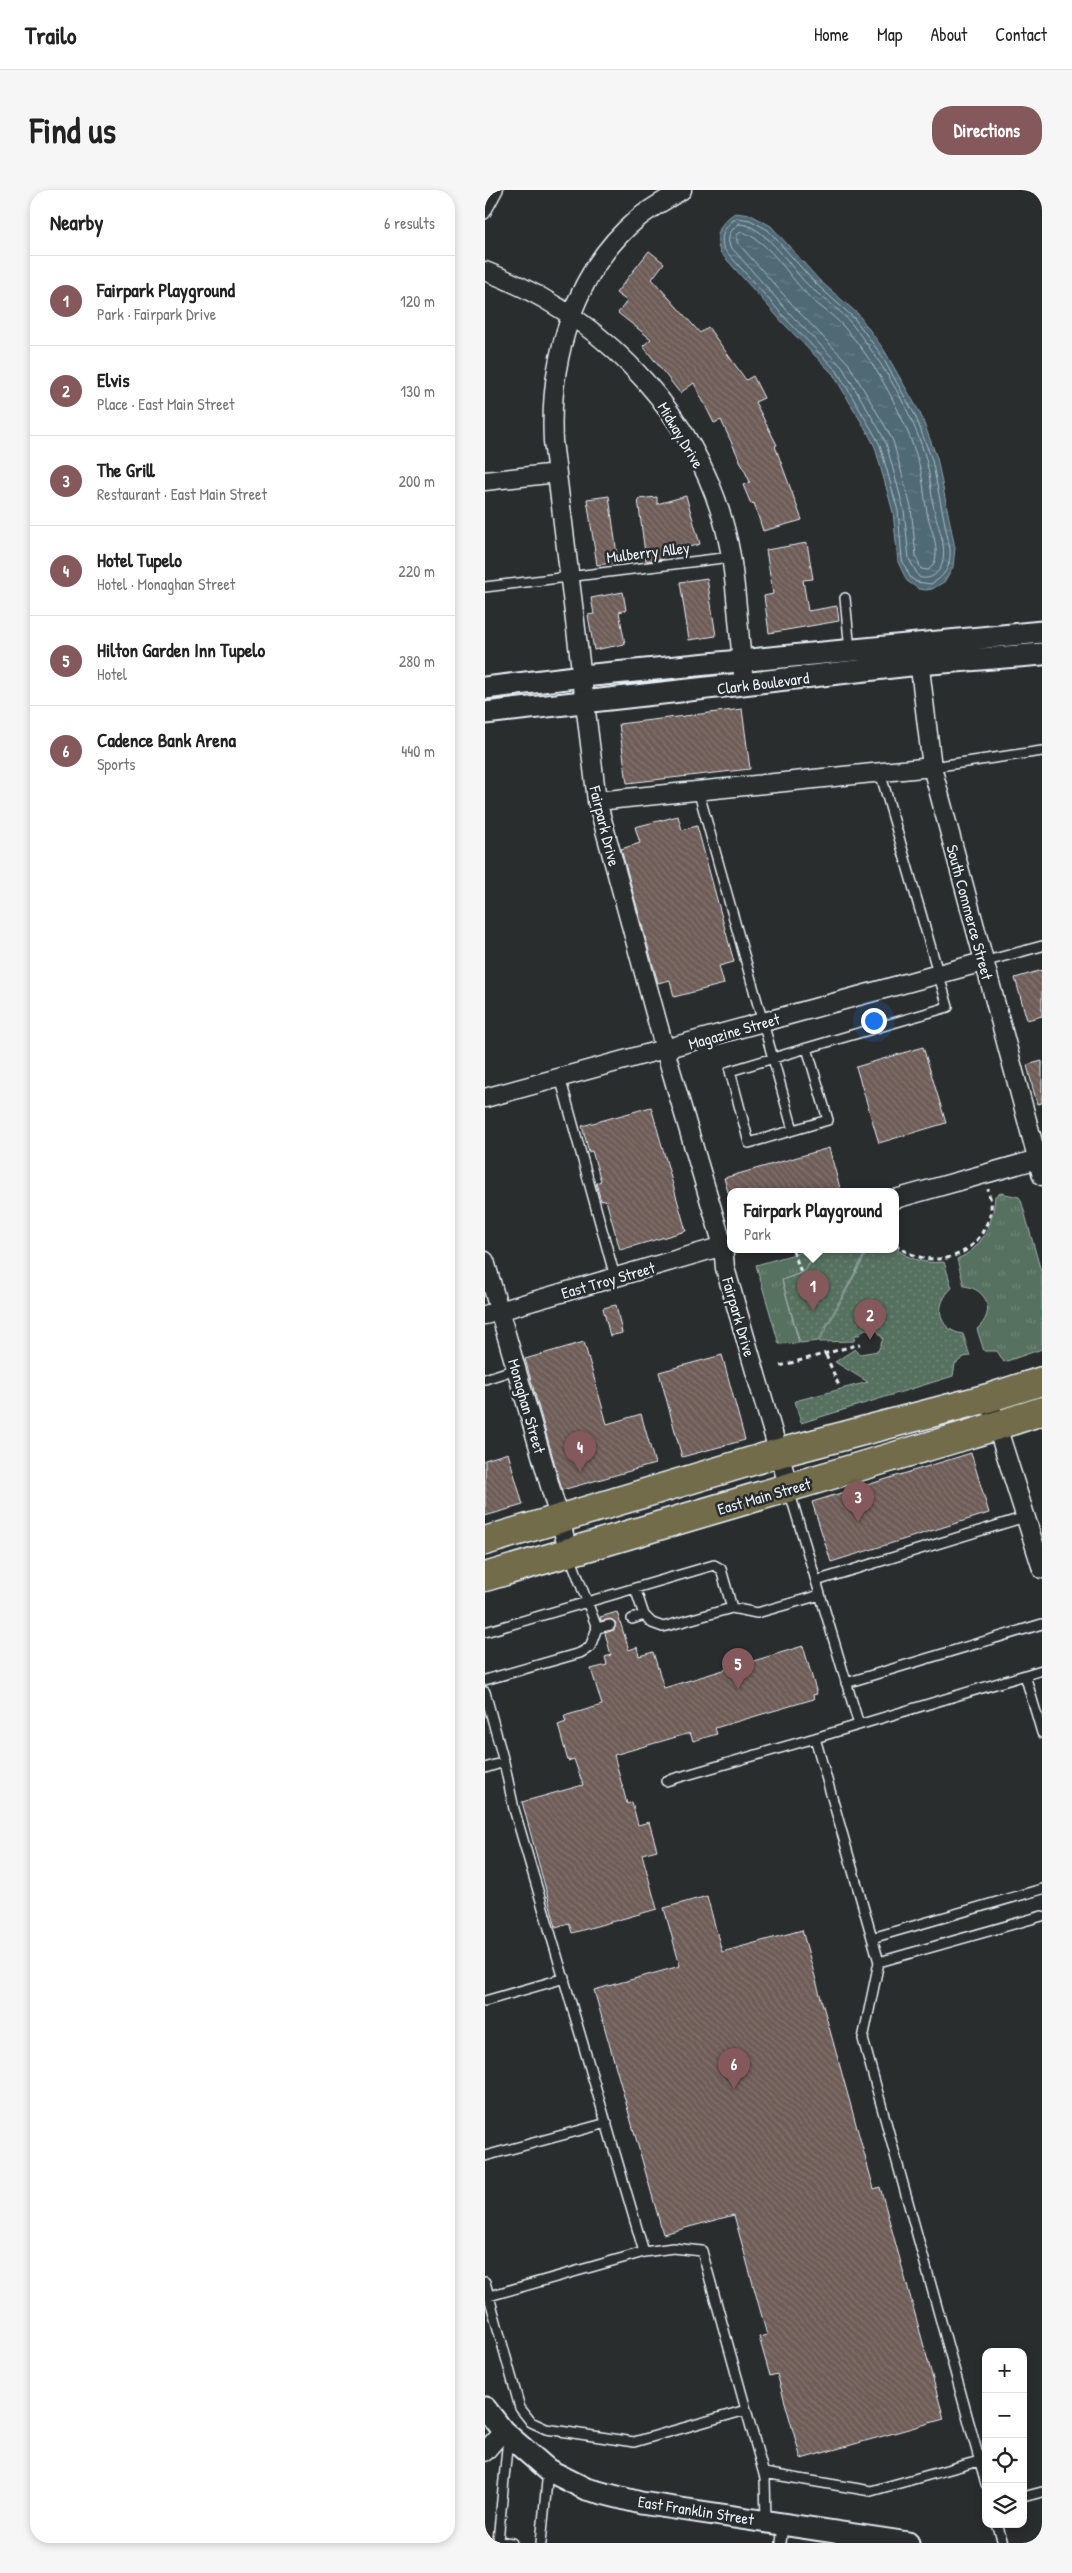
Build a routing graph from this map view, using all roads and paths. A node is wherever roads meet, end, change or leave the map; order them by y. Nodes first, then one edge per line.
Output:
1 (498, 190) edge
2 (682, 190) edge
3 (485, 214) edge
4 (485, 270) edge
5 (571, 316) junction
6 (557, 473) junction
7 (485, 481) edge
8 (731, 556) junction
9 (570, 577) junction
10 (485, 587) edge
11 (845, 598) dead end
12 (1042, 632) edge
13 (850, 652) junction
14 (1042, 654) edge
15 (918, 655) junction
16 (741, 662) junction
17 (583, 676) junction
18 (744, 685) junction
19 (485, 688) edge
20 (586, 703) junction
21 (485, 712) edge
22 (1042, 751) edge
23 (932, 767) junction
24 (880, 772) junction
25 (698, 790) junction
26 (597, 801) junction
27 (1042, 946) edge
28 (983, 962) junction
29 (939, 974) junction
30 (763, 1022) junction
31 (807, 1048) junction
32 (665, 1050) junction
33 (773, 1058) junction
34 (560, 1077) junction
35 (485, 1098) edge
36 (793, 1130) junction
37 (1040, 1164) edge
38 (988, 1188) dead end
39 (899, 1198) edge
40 (727, 1245) edge
41 (899, 1246) edge
42 (794, 1253) edge
43 (485, 1261) edge
44 (802, 1275) dead end
45 (615, 1277) junction
46 (492, 1313) edge
47 (859, 1344) dead end
48 (825, 1355) junction
49 (780, 1366) dead end
50 (516, 1370) junction
51 (485, 1379) edge
52 (1042, 1381) edge
53 (839, 1386) dead end
54 (989, 1398) junction
55 (1042, 1411) edge
56 (997, 1426) junction
57 (779, 1453) junction
58 (789, 1488) junction
59 (1025, 1517) junction
60 (559, 1519) junction
61 (485, 1540) edge
62 (569, 1552) junction
63 (1042, 1570) edge
64 (485, 1577) edge
65 (816, 1581) junction
66 (635, 1588) junction
67 (820, 1595) junction
68 (589, 1601) junction
69 (732, 1608) junction
70 (643, 1615) junction
71 (632, 1619) dead end
72 (1042, 1624) edge
73 (610, 1625) dead end
74 (597, 1628) junction
75 (485, 1632) edge
76 (1042, 1670) edge
77 (1025, 1675) junction
78 (485, 1680) edge
79 (846, 1683) junction
80 (485, 1692) edge
81 (859, 1725) junction
82 (1042, 1733) edge
83 (815, 1738) junction
84 (504, 1762) junction
85 (485, 1768) edge
86 (666, 1781) dead end
87 (1042, 1889) edge
88 (1042, 1916) edge
89 (872, 1938) junction
90 (879, 1962) junction
91 (565, 1978) junction
92 (485, 2001) edge
93 (607, 2123) junction
94 (485, 2156) edge
95 (644, 2252) junction
96 (485, 2282) edge
97 (489, 2296) junction
98 (485, 2408) edge
99 (746, 2410) junction
100 (505, 2433) junction
101 (485, 2452) edge
102 (979, 2461) junction
103 (548, 2470) junction
104 (764, 2473) junction
105 (986, 2483) edge
106 (1042, 2492) edge
107 (1027, 2497) edge
108 (998, 2528) edge
109 (777, 2529) edge
110 (512, 2543) edge
111 (541, 2543) edge
112 (908, 2543) edge
113 (1003, 2543) edge

1 - 3 lane
2 - 5 street, Fairpark Drive
4 - 5 street, Midway Drive
5 - 6 street, Fairpark Drive
5 - 8 street, Midway Drive
6 - 7 street
6 - 9 street, Fairpark Drive
8 - 9 lane, Mulberry Alley
8 - 16 street, Midway Drive
9 - 10 lane, Mulberry Alley
9 - 17 street, Fairpark Drive
11 - 13 lane
12 - 15 street, Clark Boulevard
13 - 15 street, Clark Boulevard
13 - 16 street, Clark Boulevard
14 - 15 street, Clark Boulevard
15 - 18 street, Clark Boulevard
15 - 23 street, South Commerce Street
16 - 17 street, Clark Boulevard
16 - 18 street, Midway Drive
17 - 19 street, Clark Boulevard
17 - 20 street, Fairpark Drive
18 - 20 street, Clark Boulevard
20 - 21 street, Clark Boulevard
20 - 26 street, Fairpark Drive
22 - 23 lane
23 - 24 street
23 - 28 street, South Commerce Street
24 - 25 street
24 - 29 lane
25 - 26 street
25 - 30 lane
26 - 32 street, Fairpark Drive
27 - 28 lane
28 - 29 street, Magazine Street
28 - 37 street, South Commerce Street
29 - 30 street, Magazine Street
29 - 31 lane
30 - 32 street, Magazine Street
30 - 33 lane
31 - 33 lane
31 - 36 lane
32 - 34 street, Magazine Street
32 - 40 street, Fairpark Drive
33 - 36 lane
33 - 36 lane
34 - 35 street, Magazine Street
34 - 45 lane
37 - 39 street
38 - 41 path
40 - 45 street, East Troy Street
40 - 57 street, Fairpark Drive
42 - 44 path
43 - 46 street, Monaghan Street
45 - 46 street, East Troy Street
46 - 50 street, Monaghan Street
47 - 48 path
48 - 49 path
48 - 53 path
50 - 51 lane
50 - 60 street, Monaghan Street
52 - 54 main road
54 - 56 street
54 - 57 main road
55 - 56 main road, East Main Street
56 - 58 main road, East Main Street
56 - 59 street
57 - 58 street, Fairpark Drive
57 - 60 main road
58 - 62 main road, East Main Street
58 - 65 lane
59 - 63 street
59 - 65 lane
60 - 61 main road
60 - 62 street, Monaghan Street
62 - 64 main road, East Main Street
62 - 68 lane
65 - 67 lane
66 - 68 lane
66 - 69 lane
66 - 70 lane
67 - 69 lane
67 - 79 lane
68 - 74 lane
68 - 75 lane
69 - 70 lane
70 - 71 lane
72 - 79 lane
73 - 74 lane
74 - 78 lane
76 - 77 lane
77 - 81 lane
77 - 82 lane
79 - 81 lane
80 - 84 lane
81 - 83 lane
83 - 86 lane
83 - 89 lane
84 - 85 lane
84 - 91 lane
87 - 89 lane
88 - 90 lane
89 - 90 lane
90 - 102 lane
91 - 92 lane
91 - 93 lane
93 - 94 lane
93 - 95 lane
95 - 97 lane
95 - 99 lane
96 - 97 lane
97 - 99 lane
98 - 100 street, East Franklin Street
99 - 104 lane
100 - 101 street
100 - 103 street, East Franklin Street
100 - 110 lane
102 - 104 lane
102 - 105 lane
103 - 109 street, East Franklin Street
103 - 111 lane
104 - 109 lane
106 - 107 lane
108 - 113 lane
109 - 112 street, East Franklin Street

